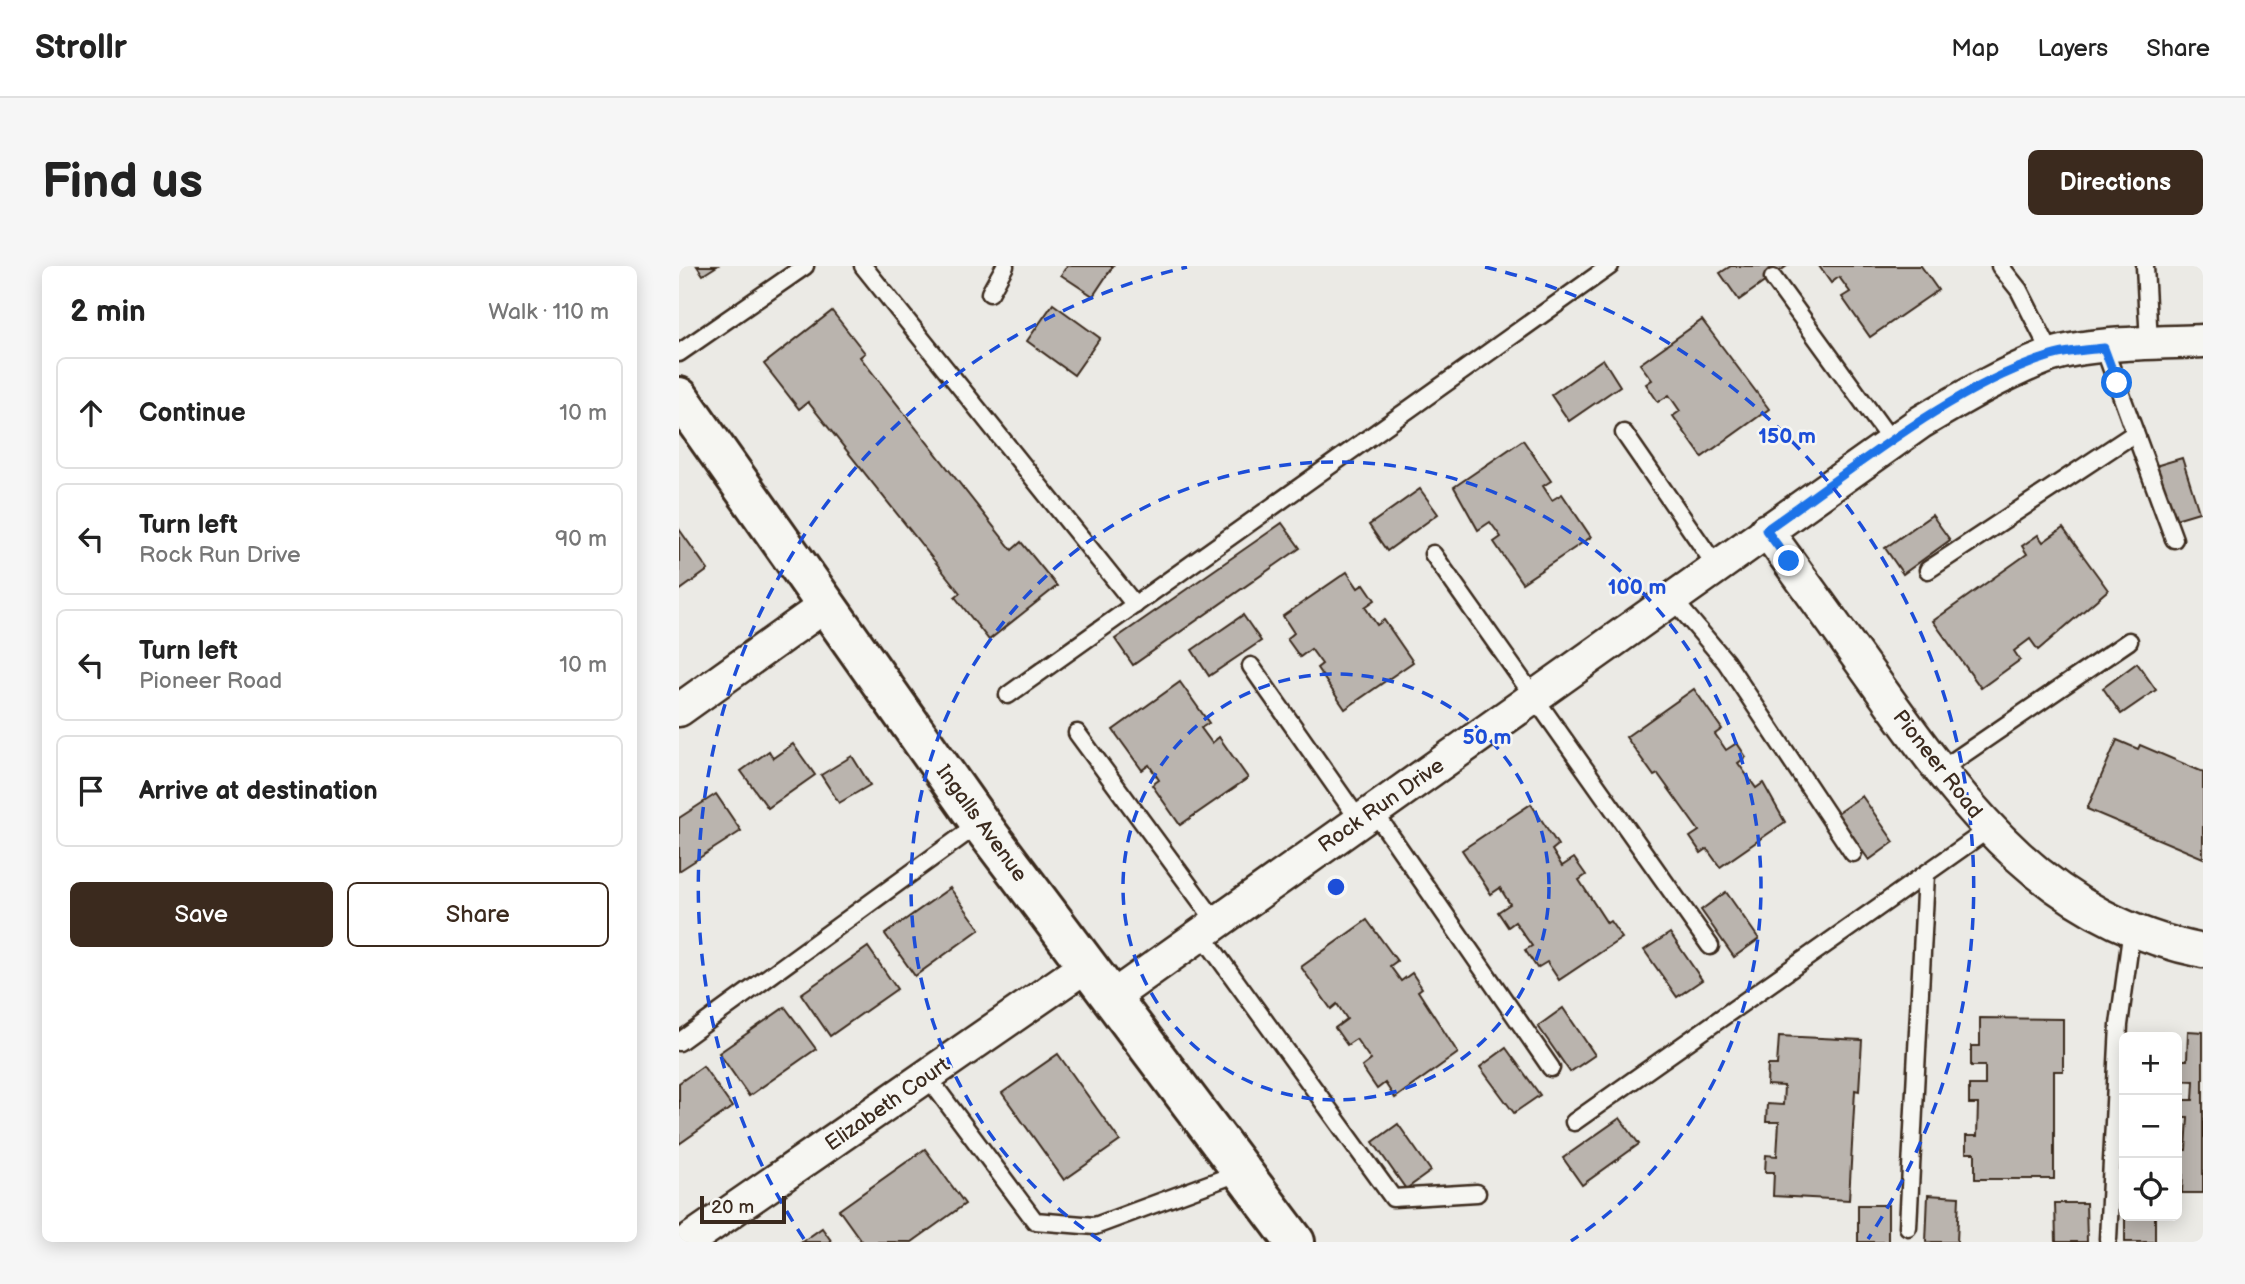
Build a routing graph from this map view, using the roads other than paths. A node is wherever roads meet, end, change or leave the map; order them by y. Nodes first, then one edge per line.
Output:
1 (805, 266) edge
2 (863, 266) edge
3 (1005, 266) edge
4 (1610, 266) edge
5 (2000, 266) edge
6 (2145, 266) edge
7 (1773, 278) dead end
8 (990, 293) dead end
9 (2203, 341) edge
10 (2149, 343) junction
11 (2104, 348) junction
12 (679, 353) edge
13 (2052, 355) junction
14 (679, 397) edge
15 (1624, 433) dead end
16 (2135, 433) junction
17 (1892, 442) junction
18 (1766, 530) junction
19 (2174, 539) dead end
20 (1433, 554) dead end
21 (1716, 565) junction
22 (1928, 570) dead end
23 (1671, 597) junction
24 (826, 605) junction
25 (1135, 605) junction
26 (2129, 641) dead end
27 (1251, 666) dead end
28 (1008, 695) dead end
29 (1533, 696) junction
30 (679, 710) edge
31 (1077, 733) dead end
32 (1939, 771) junction
33 (1366, 815) junction
34 (980, 823) junction
35 (1989, 829) junction
36 (1853, 853) dead end
37 (1926, 874) junction
38 (1209, 927) junction
39 (2132, 928) junction
40 (1710, 946) dead end
41 (2203, 951) edge
42 (1087, 965) junction
43 (1111, 998) junction
44 (679, 1042) edge
45 (1551, 1068) dead end
46 (927, 1076) junction
47 (1574, 1122) dead end
48 (1241, 1172) junction
49 (1477, 1193) dead end
50 (1908, 1227) dead end
51 (2108, 1239) dead end
52 (687, 1242) edge
53 (1295, 1242) edge

1 - 12 lane
2 - 25 lane
3 - 8 lane
4 - 25 lane
5 - 13 lane
6 - 10 lane
7 - 17 lane
9 - 10 street, Rock Run Drive
10 - 11 street, Rock Run Drive
11 - 13 street, Rock Run Drive
11 - 16 lane
13 - 17 street, Rock Run Drive
14 - 24 street, Ingalls Avenue
15 - 21 lane
16 - 19 lane
16 - 22 lane
17 - 18 street, Rock Run Drive
18 - 21 street, Rock Run Drive
18 - 32 street, Pioneer Road
20 - 29 lane
21 - 23 street, Rock Run Drive
23 - 29 street, Rock Run Drive
23 - 36 lane
24 - 30 street
24 - 34 street, Ingalls Avenue
25 - 28 lane
26 - 32 lane
27 - 33 lane
29 - 33 street, Rock Run Drive
29 - 40 lane
31 - 38 lane
32 - 35 street, Pioneer Road
33 - 38 street, Rock Run Drive
33 - 45 lane
34 - 42 street, Ingalls Avenue
34 - 44 lane
35 - 37 lane
35 - 39 street, Pioneer Road
37 - 47 lane
37 - 50 lane
38 - 43 street, Rock Run Drive
38 - 49 lane
39 - 41 street, Pioneer Road
39 - 51 lane
42 - 43 street, Ingalls Avenue
42 - 46 street, Elizabeth Court
43 - 48 street, Ingalls Avenue
46 - 48 lane
46 - 52 street, Elizabeth Court
48 - 53 street, Ingalls Avenue

